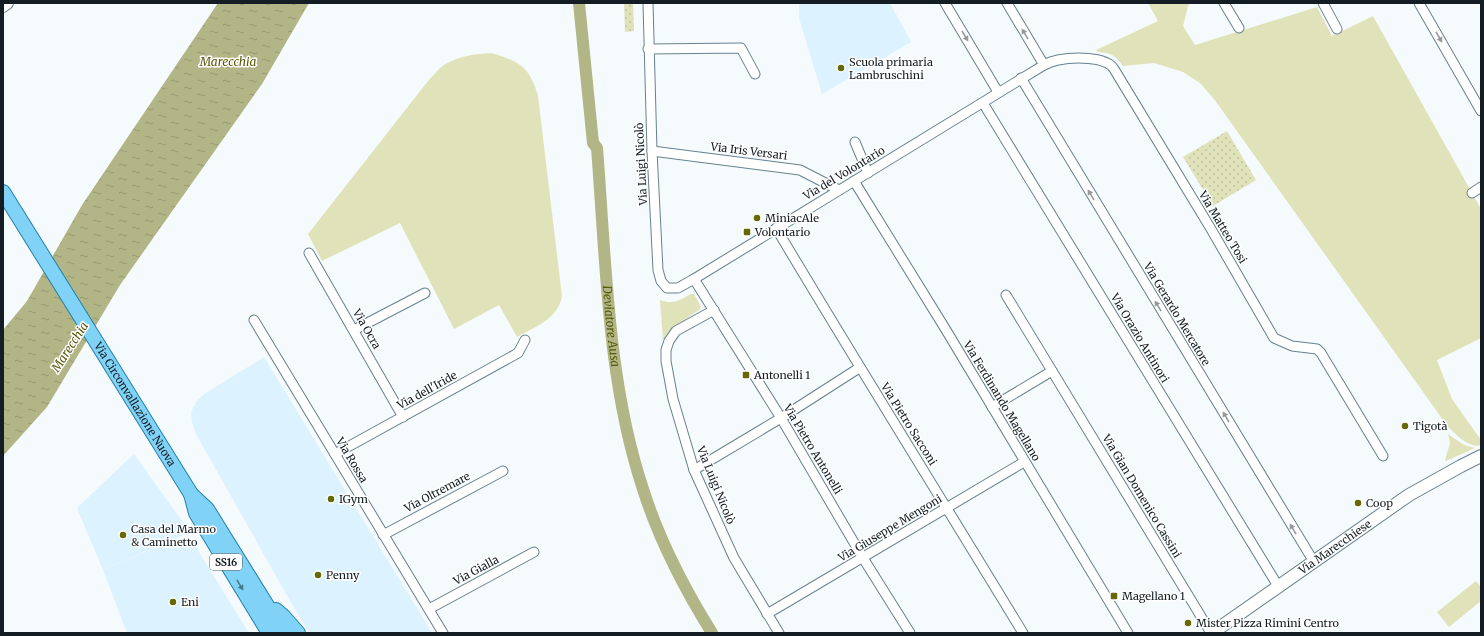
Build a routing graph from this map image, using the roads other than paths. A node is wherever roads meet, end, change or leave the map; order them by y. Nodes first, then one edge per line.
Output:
1 (6, 3) edge
2 (648, 3) edge
3 (945, 3) edge
4 (1007, 3) edge
5 (1224, 3) edge
6 (1323, 3) edge
7 (1419, 3) edge
8 (3, 6) edge
9 (1239, 28) dead end
10 (1337, 29) dead end
11 (648, 49) junction
12 (1044, 65) junction
13 (755, 74) dead end
14 (1021, 78) junction
15 (998, 92) junction
16 (983, 103) junction
17 (1481, 111) edge
18 (855, 142) dead end
19 (652, 150) junction
20 (868, 173) junction
21 (854, 181) junction
22 (1481, 187) edge
23 (839, 190) junction
24 (3, 192) edge
25 (1472, 193) dead end
26 (776, 228) junction
27 (309, 253) dead end
28 (694, 279) junction
29 (678, 288) joint
30 (425, 293) dead end
31 (1006, 294) dead end
32 (714, 310) junction
33 (254, 320) dead end
34 (354, 330) junction
35 (525, 340) dead end
36 (859, 368) junction
37 (1052, 371) junction
38 (992, 407) junction
39 (403, 417) junction
40 (781, 418) junction
41 (335, 454) junction
42 (1383, 456) dead end
43 (1481, 456) edge
44 (1024, 462) junction
45 (1481, 462) edge
46 (1461, 466) junction
47 (694, 470) junction
48 (503, 471) dead end
49 (947, 507) junction
50 (383, 535) junction
51 (534, 552) dead end
52 (863, 558) junction
53 (1314, 562) junction
54 (1278, 586) junction
55 (260, 605) junction
56 (429, 609) junction
57 (767, 614) junction
58 (261, 633) edge
59 (269, 633) edge
60 (284, 633) edge
61 (298, 633) edge
62 (443, 633) edge
63 (779, 633) edge
64 (910, 633) edge
65 (1023, 633) edge
66 (1128, 633) edge
67 (1212, 633) edge

1 - 8 main road
2 - 11 street, Via Luigi Nicolò
3 -> 15 street
12 -> 4 street
5 - 9 street
6 - 10 street
7 -> 17 street
11 - 13 street
11 - 19 street, Via Luigi Nicolò
12 - 14 street, Via Matteo Tosi
12 - 42 street, Via Matteo Tosi
14 - 15 street, Via del Volontario
53 -> 14 street, Via Gerardo Mercatore
15 - 16 street, Via del Volontario
16 - 20 street, Via del Volontario
16 - 54 street, Via Orazio Antinori
18 - 20 street
19 - 23 street, Via Iris Versari
19 - 29 street, Via Luigi Nicolò
20 - 21 street, Via del Volontario
21 - 23 street, Via del Volontario
21 - 38 street, Via Ferdinando Magellano
22 - 25 street
23 - 26 street, Via del Volontario
24 - 55 main road, Via Circonvallazione Nuova / SS16
26 - 28 street, Via del Volontario
26 - 36 street, Via Pietro Sacconi
27 - 34 street, Via Ocra
28 - 29 street, Via del Volontario
28 - 32 street, Via Pietro Antonelli
30 - 34 street
31 - 37 street, Via Gian Domenico Cassini
32 - 40 street, Via Pietro Antonelli
32 - 47 street, Via Luigi Nicolò
33 - 41 street, Via Rossa
34 - 39 street, Via Ocra
35 - 39 street, Via dell'Iride
36 - 40 street
36 - 49 street, Via Pietro Sacconi
37 - 38 street
37 - 67 street, Via Gian Domenico Cassini
38 - 44 street, Via Ferdinando Magellano
39 - 41 street, Via dell'Iride
40 - 47 street
40 - 52 street, Via Pietro Antonelli
41 - 50 street, Via Rossa
43 - 46 main road, Via Marecchiese
44 - 49 street, Via Giuseppe Mengoni
44 - 66 street, Via Ferdinando Magellano
45 - 46 main road, Via Marecchiese
46 - 53 main road, Via Marecchiese
47 - 57 street, Via Luigi Nicolò
48 - 50 street, Via Oltremare
49 - 52 street, Via Giuseppe Mengoni
49 - 65 street, Via Pietro Sacconi
50 - 56 street, Via Rossa
51 - 56 street, Via Gialla
52 - 57 street, Via Giuseppe Mengoni
52 - 64 street, Via Pietro Antonelli
53 - 54 main road, Via Marecchiese
54 - 67 main road, Via Marecchiese
55 - 58 main road
55 - 59 main road, Via Circonvallazione Nuova / SS16
55 - 60 main road, Via Circonvallazione Nuova / SS16
55 - 61 main road
56 - 62 street, Via Rossa
57 - 63 street, Via Luigi Nicolò

